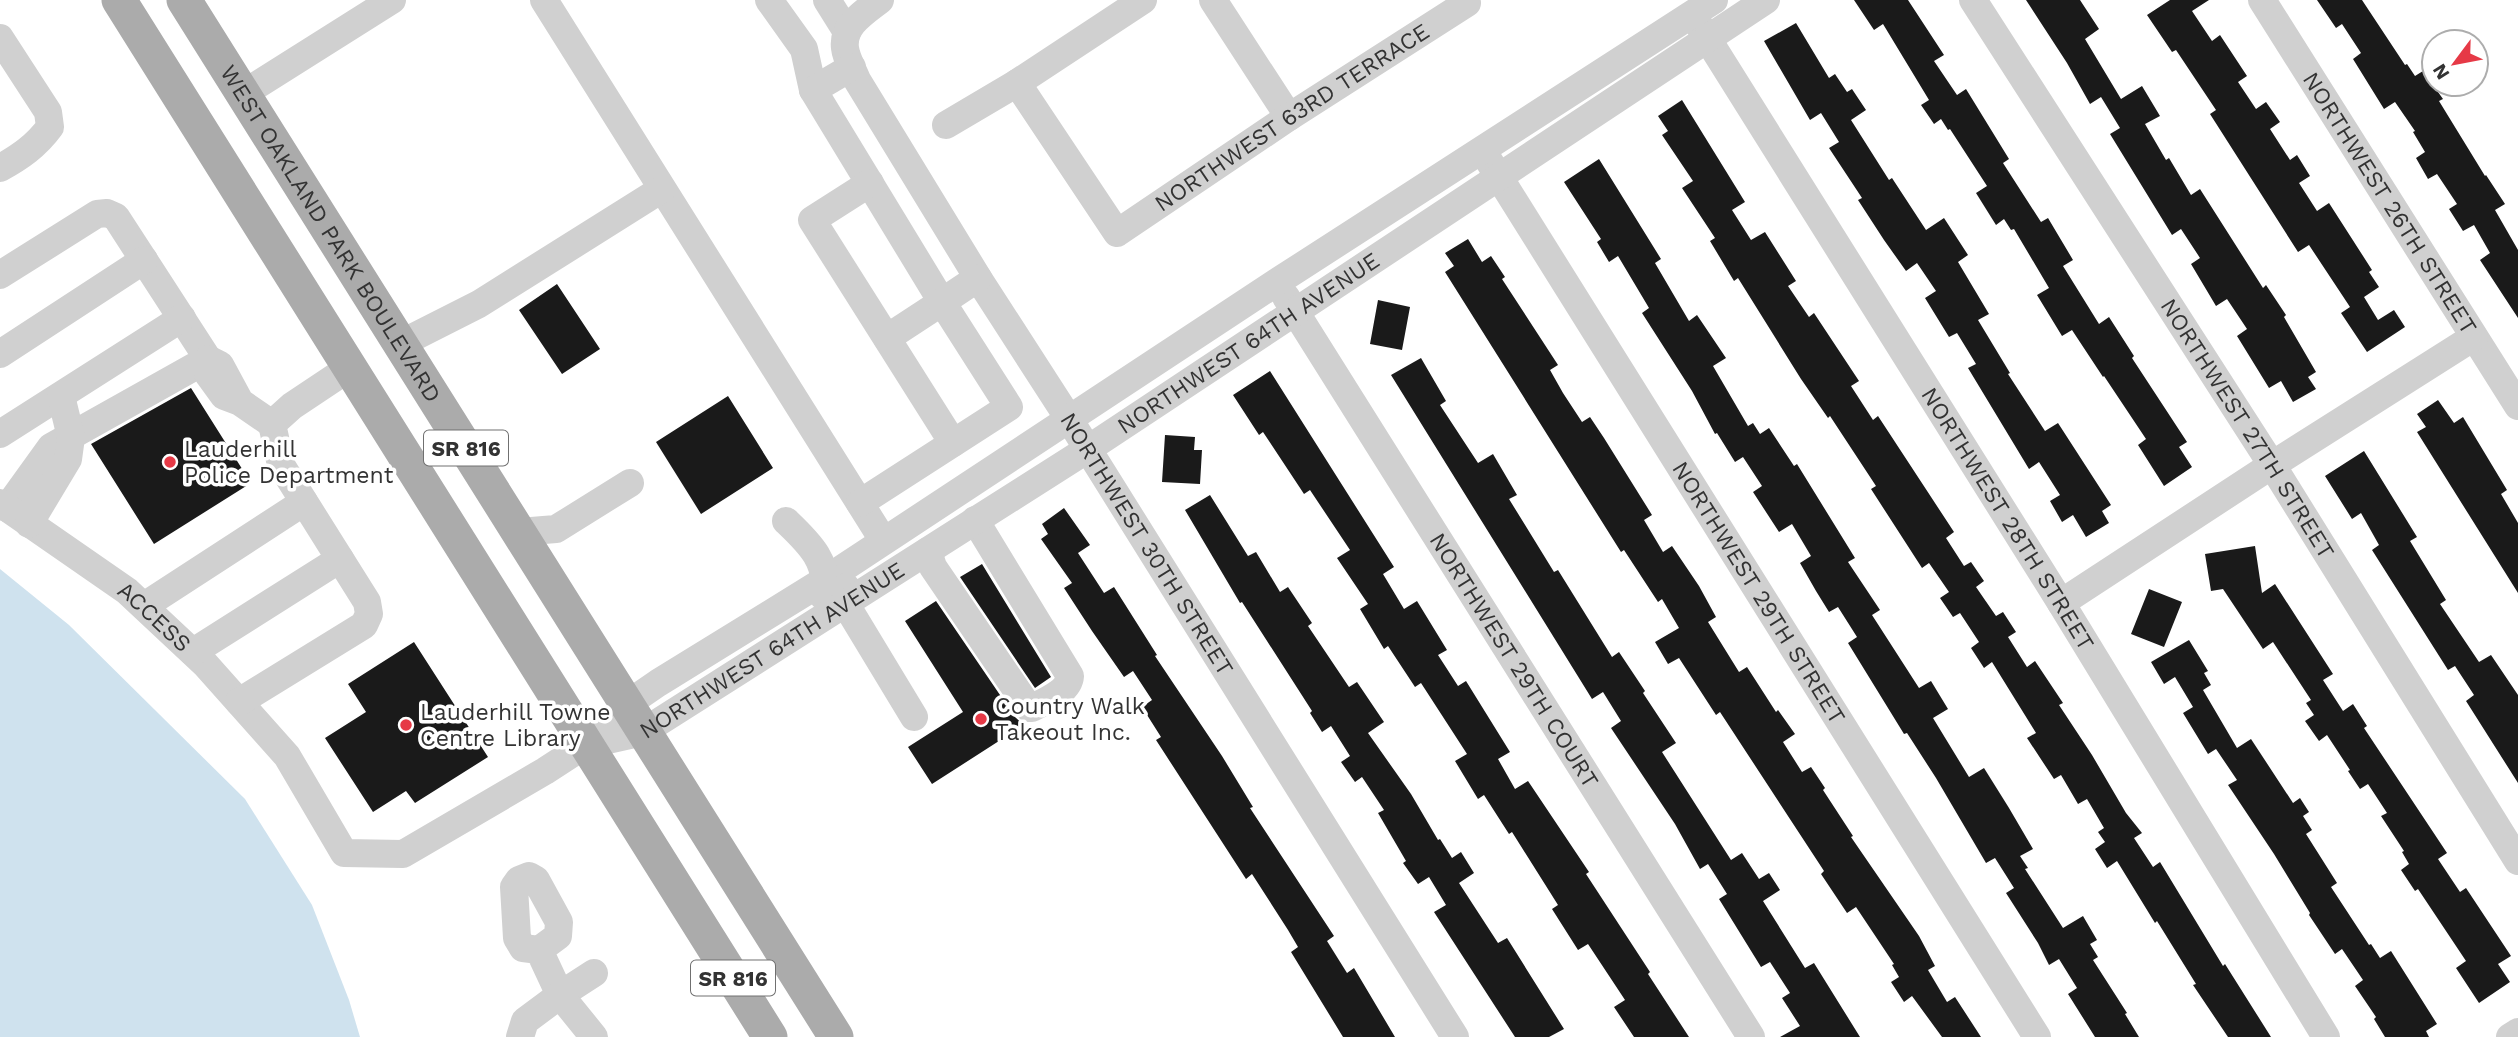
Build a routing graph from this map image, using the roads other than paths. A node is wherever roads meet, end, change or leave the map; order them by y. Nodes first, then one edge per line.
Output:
1 (119, 0) edge
2 (184, 0) edge
3 (392, 0) edge
4 (544, 0) edge
5 (769, 0) edge
6 (827, 0) edge
7 (880, 0) edge
8 (1143, 0) edge
9 (1213, 0) edge
10 (1766, 0) edge
11 (1973, 0) edge
12 (2262, 0) edge
13 (1466, 2) edge
14 (1699, 5) edge
15 (0, 38) edge
16 (1707, 39) junction
17 (848, 49) junction
18 (1017, 83) junction
19 (813, 90) junction
20 (243, 94) junction
21 (1289, 117) junction
22 (946, 125) dead end
23 (1482, 149) junction
24 (0, 168) edge
25 (1499, 176) junction
26 (870, 183) junction
27 (662, 189) junction
28 (144, 260) junction
29 (0, 275) edge
30 (978, 278) junction
31 (1277, 282) junction
32 (942, 302) junction
33 (1295, 312) junction
34 (182, 318) junction
35 (2474, 337) junction
36 (887, 338) junction
37 (400, 344) junction
38 (0, 354) edge
39 (208, 359) junction
40 (349, 368) junction
41 (61, 396) junction
42 (2518, 406) edge
43 (1069, 419) junction
44 (272, 424) junction
45 (0, 434) edge
46 (71, 437) junction
47 (953, 443) junction
48 (1088, 449) junction
49 (2272, 465) junction
50 (630, 483) dead end
51 (304, 502) junction
52 (860, 503) junction
53 (12, 512) edge
54 (975, 520) junction
55 (782, 523) dead end
56 (519, 532) junction
57 (873, 547) junction
58 (928, 551) junction
59 (340, 559) junction
60 (814, 587) junction
61 (845, 603) junction
62 (2061, 603) junction
63 (144, 606) junction
64 (811, 625) junction
65 (193, 652) junction
66 (239, 702) junction
67 (914, 717) dead end
68 (635, 719) junction
69 (585, 745) junction
70 (2518, 861) edge
71 (538, 950) dead end
72 (594, 974) dead end
73 (560, 995) junction
74 (2518, 1032) edge
75 (520, 1037) edge
76 (594, 1037) edge
77 (770, 1037) edge
78 (836, 1037) edge
79 (1455, 1037) edge
80 (1751, 1037) edge
81 (2037, 1037) edge
82 (2326, 1037) edge
83 (2510, 1037) edge

1 - 40 main road, SR 816
2 - 20 main road, WEST OAKLAND PARK BOULEVARD / SR 816
3 - 20 street
4 - 27 street
5 - 19 street
6 - 17 street, NORTHWEST 30TH STREET
7 - 17 street
8 - 18 street
9 - 21 street
10 - 16 street, NORTHWEST 64TH AVENUE
11 - 49 street, NORTHWEST 27TH STREET
12 - 35 street, NORTHWEST 26TH STREET
13 - 21 street, NORTHWEST 63RD TERRACE
14 - 16 street, NORTHWEST 28TH STREET
14 - 23 street, NORTHWEST 64TH AVENUE
15 - 24 street
16 - 25 street, NORTHWEST 64TH AVENUE
16 - 62 street, NORTHWEST 28TH STREET
17 - 19 street
17 - 30 street, NORTHWEST 30TH STREET
18 - 21 street, NORTHWEST 63RD TERRACE
18 - 22 street
19 - 26 street
20 - 37 main road, WEST OAKLAND PARK BOULEVARD / SR 816
23 - 25 street, NORTHWEST 29TH STREET
23 - 31 street, NORTHWEST 64TH AVENUE
25 - 33 street, NORTHWEST 64TH AVENUE
25 - 81 street, NORTHWEST 29TH STREET
26 - 32 street
26 - 36 street
27 - 37 street
27 - 52 street
28 - 29 street
28 - 34 street
28 - 38 street
30 - 32 street
30 - 43 street, NORTHWEST 30TH STREET
31 - 33 street, NORTHWEST 29TH COURT
31 - 43 street, NORTHWEST 64TH AVENUE
32 - 36 street
32 - 47 street
33 - 48 street, NORTHWEST 64TH AVENUE
33 - 80 street, NORTHWEST 29TH COURT
34 - 39 street
34 - 41 street
35 - 42 street, NORTHWEST 26TH STREET
35 - 49 street
36 - 47 street
37 - 56 main road, WEST OAKLAND PARK BOULEVARD / SR 816
39 - 44 street
39 - 46 street
40 - 44 street
40 - 69 main road, SR 816
41 - 45 street
41 - 46 street
43 - 48 street, NORTHWEST 30TH STREET
43 - 57 street, NORTHWEST 64TH AVENUE
44 - 51 street
46 - 53 street
47 - 52 street
48 - 54 street, NORTHWEST 64TH AVENUE
48 - 79 street, NORTHWEST 30TH STREET
49 - 62 street
49 - 70 street, NORTHWEST 27TH STREET
50 - 56 street
51 - 59 street
51 - 63 street
52 - 57 street
53 - 63 street, ACCESS
54 - 58 street, NORTHWEST 64TH AVENUE
54 - 58 street
55 - 60 street
56 - 68 main road, WEST OAKLAND PARK BOULEVARD / SR 816
57 - 60 street, NORTHWEST 64TH AVENUE
57 - 61 street
58 - 61 street, NORTHWEST 64TH AVENUE
59 - 65 street
59 - 66 street
60 - 64 street
60 - 68 street, NORTHWEST 64TH AVENUE
61 - 64 street, NORTHWEST 64TH AVENUE
61 - 67 street
62 - 82 street, NORTHWEST 28TH STREET
63 - 65 street, ACCESS
64 - 68 street, NORTHWEST 64TH AVENUE
65 - 66 street, ACCESS
66 - 69 street, ACCESS
68 - 69 street, NORTHWEST 64TH AVENUE
68 - 78 main road, WEST OAKLAND PARK BOULEVARD / SR 816
69 - 77 main road, SR 816
71 - 73 street
72 - 73 street
73 - 75 street
73 - 76 street
74 - 83 street

